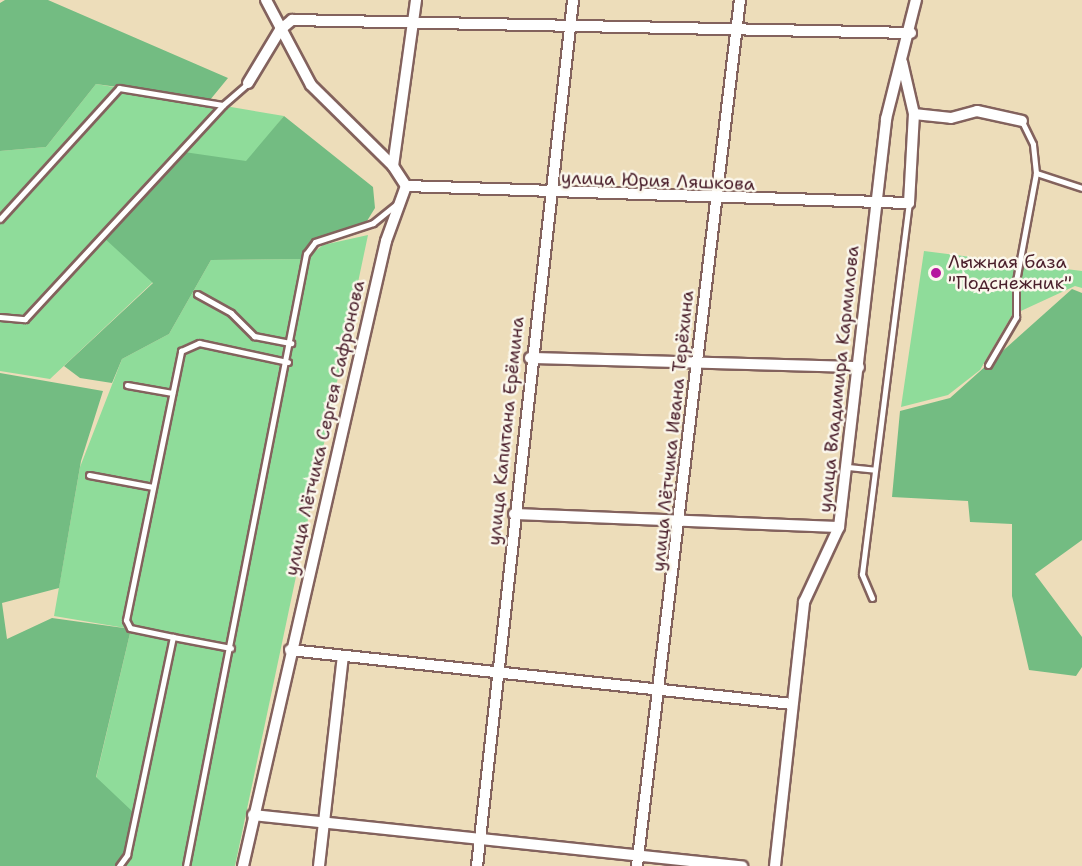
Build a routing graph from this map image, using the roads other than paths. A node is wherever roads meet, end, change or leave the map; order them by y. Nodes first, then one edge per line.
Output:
1 (266, 0) edge
2 (416, 0) edge
3 (573, 0) edge
4 (740, 0) edge
5 (916, 0) edge
6 (412, 22) junction
7 (569, 26) junction
8 (736, 29) junction
9 (280, 30) junction
10 (911, 33) junction
11 (902, 62) junction
12 (248, 83) joint
13 (223, 105) junction
14 (914, 114) junction
15 (1022, 121) joint
16 (393, 166) junction
17 (1036, 172) junction
18 (406, 186) junction
19 (1082, 188) edge
20 (551, 194) junction
21 (717, 200) junction
22 (874, 200) junction
23 (400, 203) junction
24 (909, 203) junction
25 (0, 219) edge
26 (197, 294) dead end
27 (0, 317) edge
28 (291, 344) junction
29 (530, 358) junction
30 (288, 362) junction
31 (696, 363) junction
32 (988, 365) dead end
33 (859, 367) junction
34 (127, 385) dead end
35 (172, 393) junction
36 (848, 467) junction
37 (875, 470) junction
38 (89, 475) dead end
39 (153, 487) junction
40 (514, 514) junction
41 (679, 520) junction
42 (838, 527) junction
43 (872, 598) dead end
44 (173, 637) junction
45 (231, 648) junction
46 (290, 650) junction
47 (343, 656) junction
48 (498, 673) junction
49 (662, 689) junction
50 (792, 704) junction
51 (253, 815) junction
52 (324, 824) junction
53 (480, 839) junction
54 (637, 861) edge
55 (118, 866) edge
56 (186, 866) edge
57 (243, 866) edge
58 (319, 866) edge
59 (477, 866) edge
60 (742, 866) edge
61 (775, 866) edge

1 - 9 street
2 - 6 street
3 - 7 street, улица Капитана Ерёмина
4 - 8 street, улица Лётчика Ивана Терёхина
5 - 10 street, улица Владимира Кармилова
6 - 7 street
6 - 9 street
6 - 16 street
7 - 8 street
7 - 20 street, улица Капитана Ерёмина
8 - 10 street
8 - 21 street, улица Лётчика Ивана Терёхина
9 - 12 street
9 - 16 street
10 - 11 street, улица Владимира Кармилова
11 - 14 street
11 - 22 street, улица Владимира Кармилова
12 - 13 lane
13 - 25 lane
13 - 27 lane
14 - 15 street
14 - 24 street
15 - 17 lane
16 - 18 street
17 - 19 lane
17 - 32 lane
18 - 20 street, улица Юрия Ляшкова
18 - 23 street, улица Лётчика Сергея Сафронова
20 - 21 street, улица Юрия Ляшкова
20 - 29 street, улица Капитана Ерёмина
21 - 22 street, улица Юрия Ляшкова
21 - 31 street, улица Лётчика Ивана Терёхина
22 - 24 street, улица Юрия Ляшкова
22 - 33 street, улица Владимира Кармилова
23 - 28 lane
23 - 46 street, улица Лётчика Сергея Сафронова
24 - 37 lane
26 - 28 lane
28 - 30 lane
29 - 31 street
29 - 40 street, улица Капитана Ерёмина
30 - 35 lane
30 - 45 lane
31 - 33 street
31 - 41 street, улица Лётчика Ивана Терёхина
33 - 36 street, улица Владимира Кармилова
34 - 35 lane
35 - 39 lane
36 - 37 lane
36 - 42 street, улица Владимира Кармилова
37 - 43 lane
38 - 39 lane
39 - 44 lane
40 - 41 street
40 - 48 street, улица Капитана Ерёмина
41 - 42 street
41 - 49 street, улица Лётчика Ивана Терёхина
42 - 50 street, улица Владимира Кармилова
44 - 45 lane
44 - 55 lane
45 - 56 lane
46 - 47 street
46 - 51 street, улица Лётчика Сергея Сафронова
47 - 48 street
47 - 52 street
48 - 49 street
48 - 53 street, улица Капитана Ерёмина
49 - 50 street
49 - 54 street, улица Лётчика Ивана Терёхина
50 - 61 street, улица Владимира Кармилова
51 - 52 street
51 - 57 street, улица Лётчика Сергея Сафронова
52 - 53 street
52 - 58 street
53 - 54 street
53 - 59 street, улица Капитана Ерёмина
54 - 60 street

